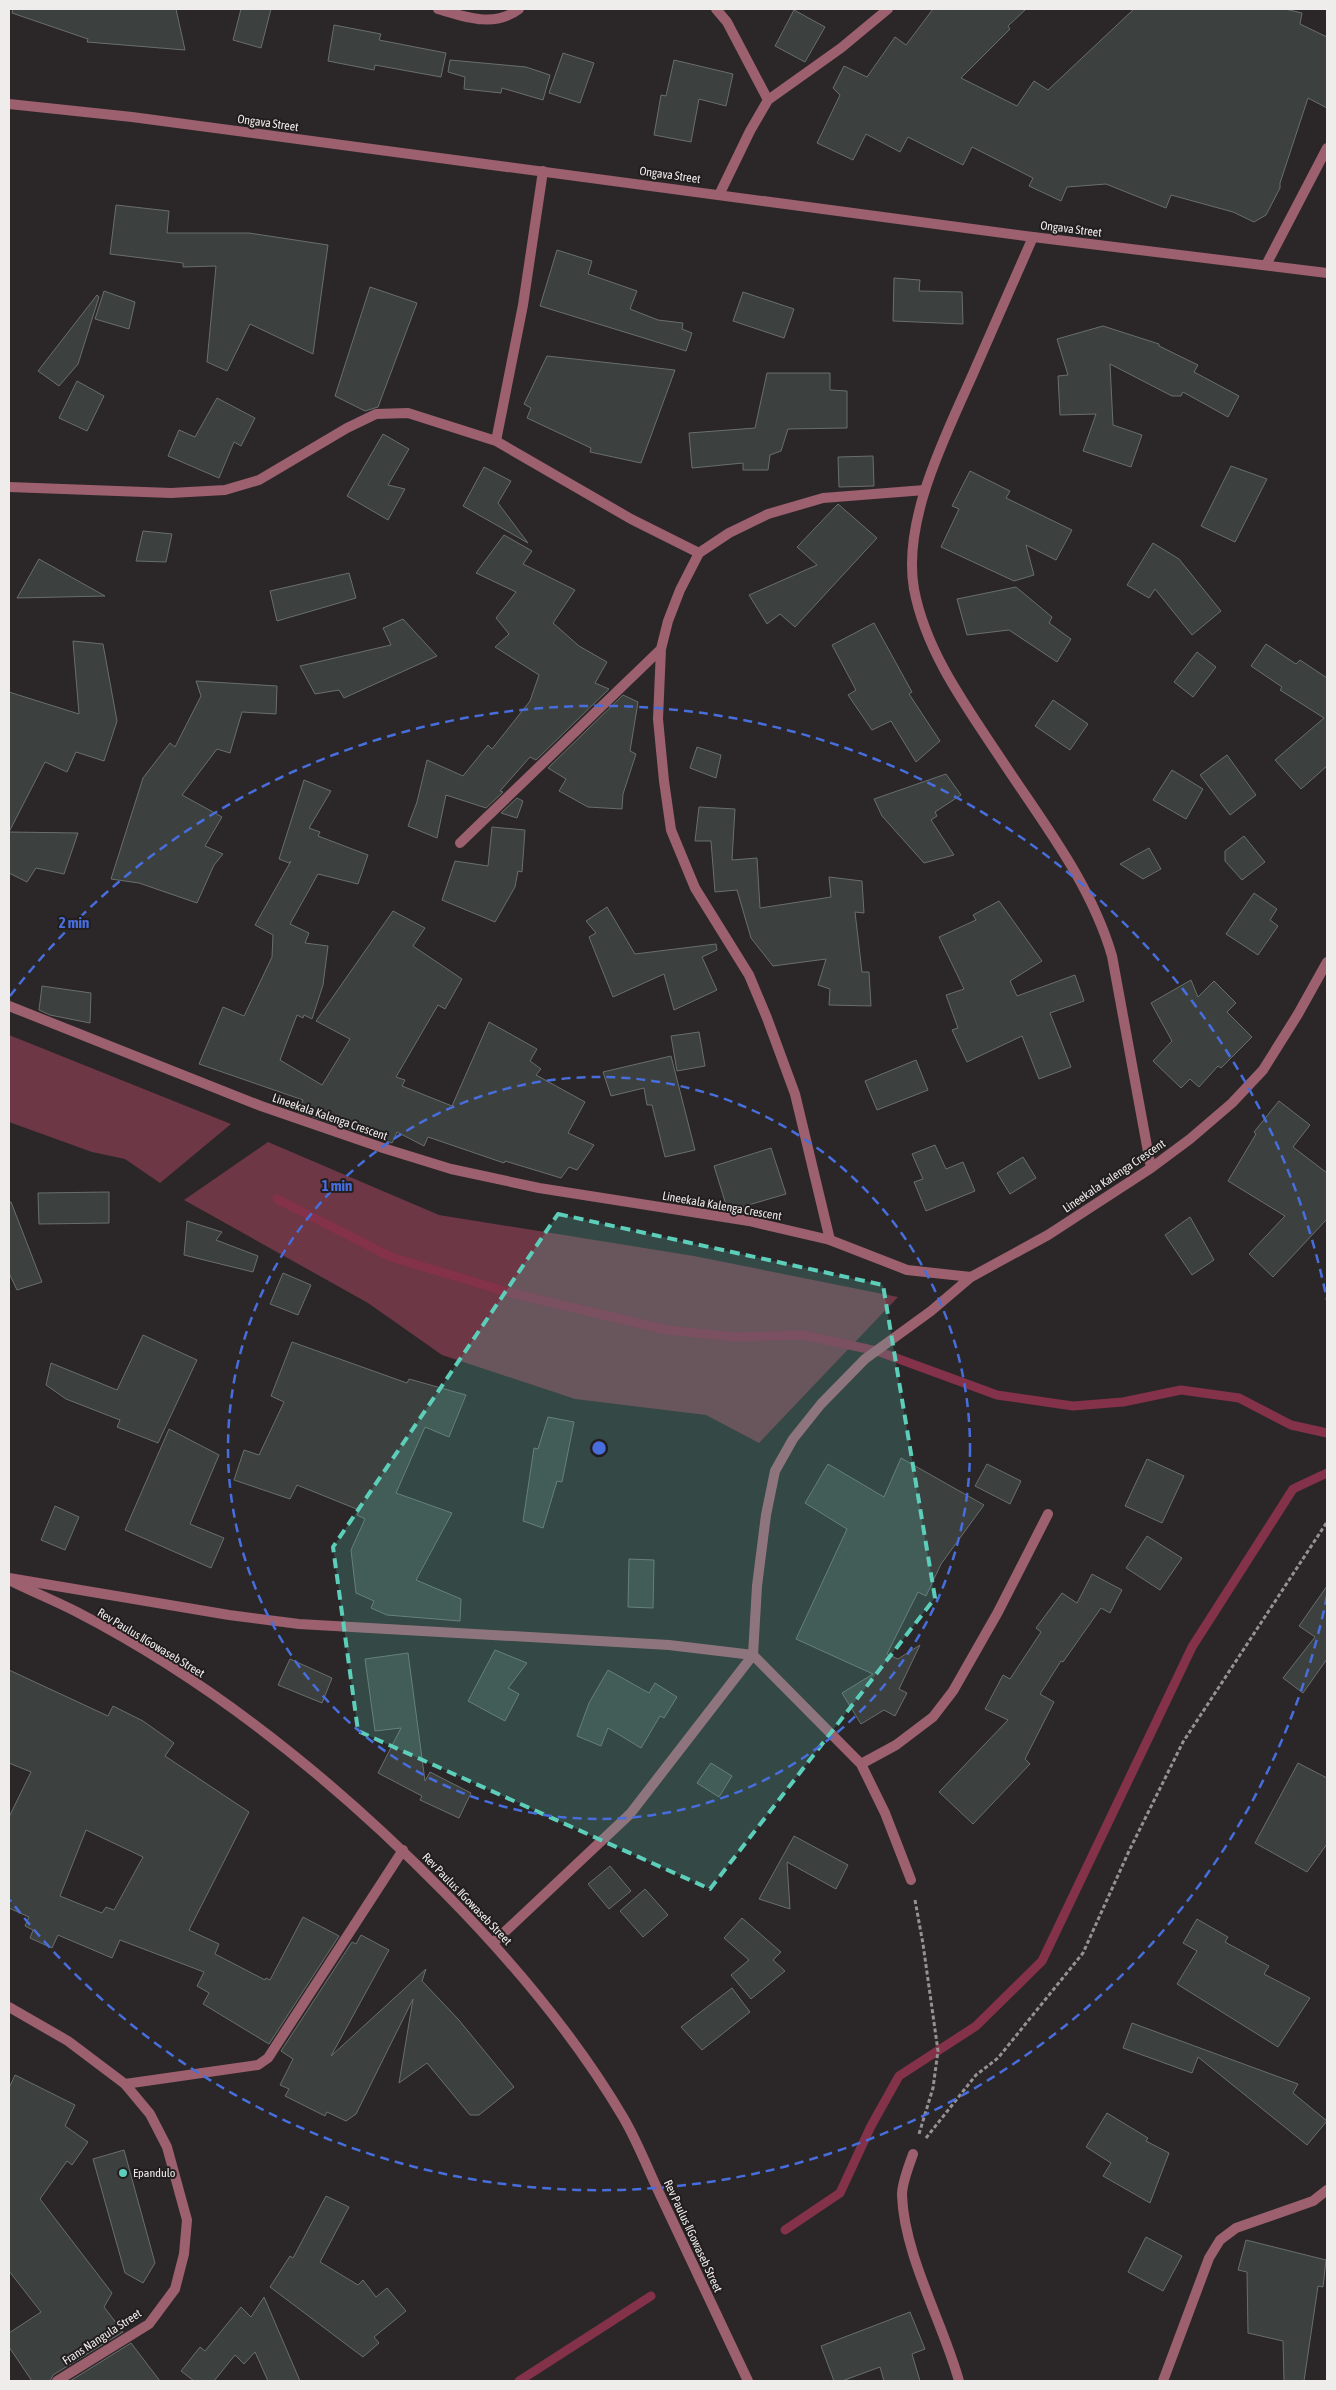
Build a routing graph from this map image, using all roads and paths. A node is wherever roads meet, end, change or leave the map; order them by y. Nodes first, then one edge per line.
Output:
1 (438, 9) edge
2 (519, 9) edge
3 (716, 9) edge
4 (888, 9) edge
5 (768, 100) junction
6 (9, 104) edge
7 (1327, 148) edge
8 (543, 171) junction
9 (719, 195) junction
10 (1033, 237) junction
11 (1266, 265) junction
12 (1327, 273) edge
13 (496, 441) junction
14 (9, 487) edge
15 (925, 490) junction
16 (699, 553) junction
17 (660, 649) junction
18 (460, 843) dead end
19 (1327, 962) edge
20 (9, 1006) edge
21 (1151, 1168) junction
22 (830, 1240) junction
23 (971, 1278) junction
24 (1048, 1514) dead end
25 (1327, 1522) edge
26 (9, 1579) edge
27 (753, 1654) junction
28 (861, 1764) junction
29 (403, 1850) junction
30 (911, 1880) joint
31 (494, 1942) junction
32 (9, 2007) edge
33 (125, 2084) junction
34 (913, 2154) junction
35 (1327, 2190) edge
36 (57, 2381) edge
37 (748, 2381) edge
38 (959, 2381) edge
39 (1163, 2381) edge

1 - 2 street
3 - 5 street
4 - 5 street
5 - 9 street
6 - 8 street, Ongava Street
7 - 11 street
8 - 9 street, Ongava Street
8 - 13 street
9 - 10 street, Ongava Street
10 - 11 street, Ongava Street
10 - 15 street
11 - 12 street, Ongava Street
13 - 14 street
13 - 16 street
15 - 16 street
15 - 21 street
16 - 17 street
17 - 18 street
17 - 22 street
19 - 21 street, Lineekala Kalenga Crescent
20 - 22 street, Lineekala Kalenga Crescent
21 - 23 street, Lineekala Kalenga Crescent
22 - 23 street, Lineekala Kalenga Crescent
23 - 27 street
24 - 28 street
25 - 34 path
26 - 27 street
26 - 29 street, Rev Paulus ǁGowaseb Street
27 - 28 street
27 - 31 street
28 - 30 street
29 - 31 street, Rev Paulus ǁGowaseb Street
29 - 33 street
30 - 34 path
31 - 37 street, Rev Paulus ǁGowaseb Street
32 - 33 street, Frans Nangula Street
33 - 36 street, Frans Nangula Street
34 - 38 street
35 - 39 street

